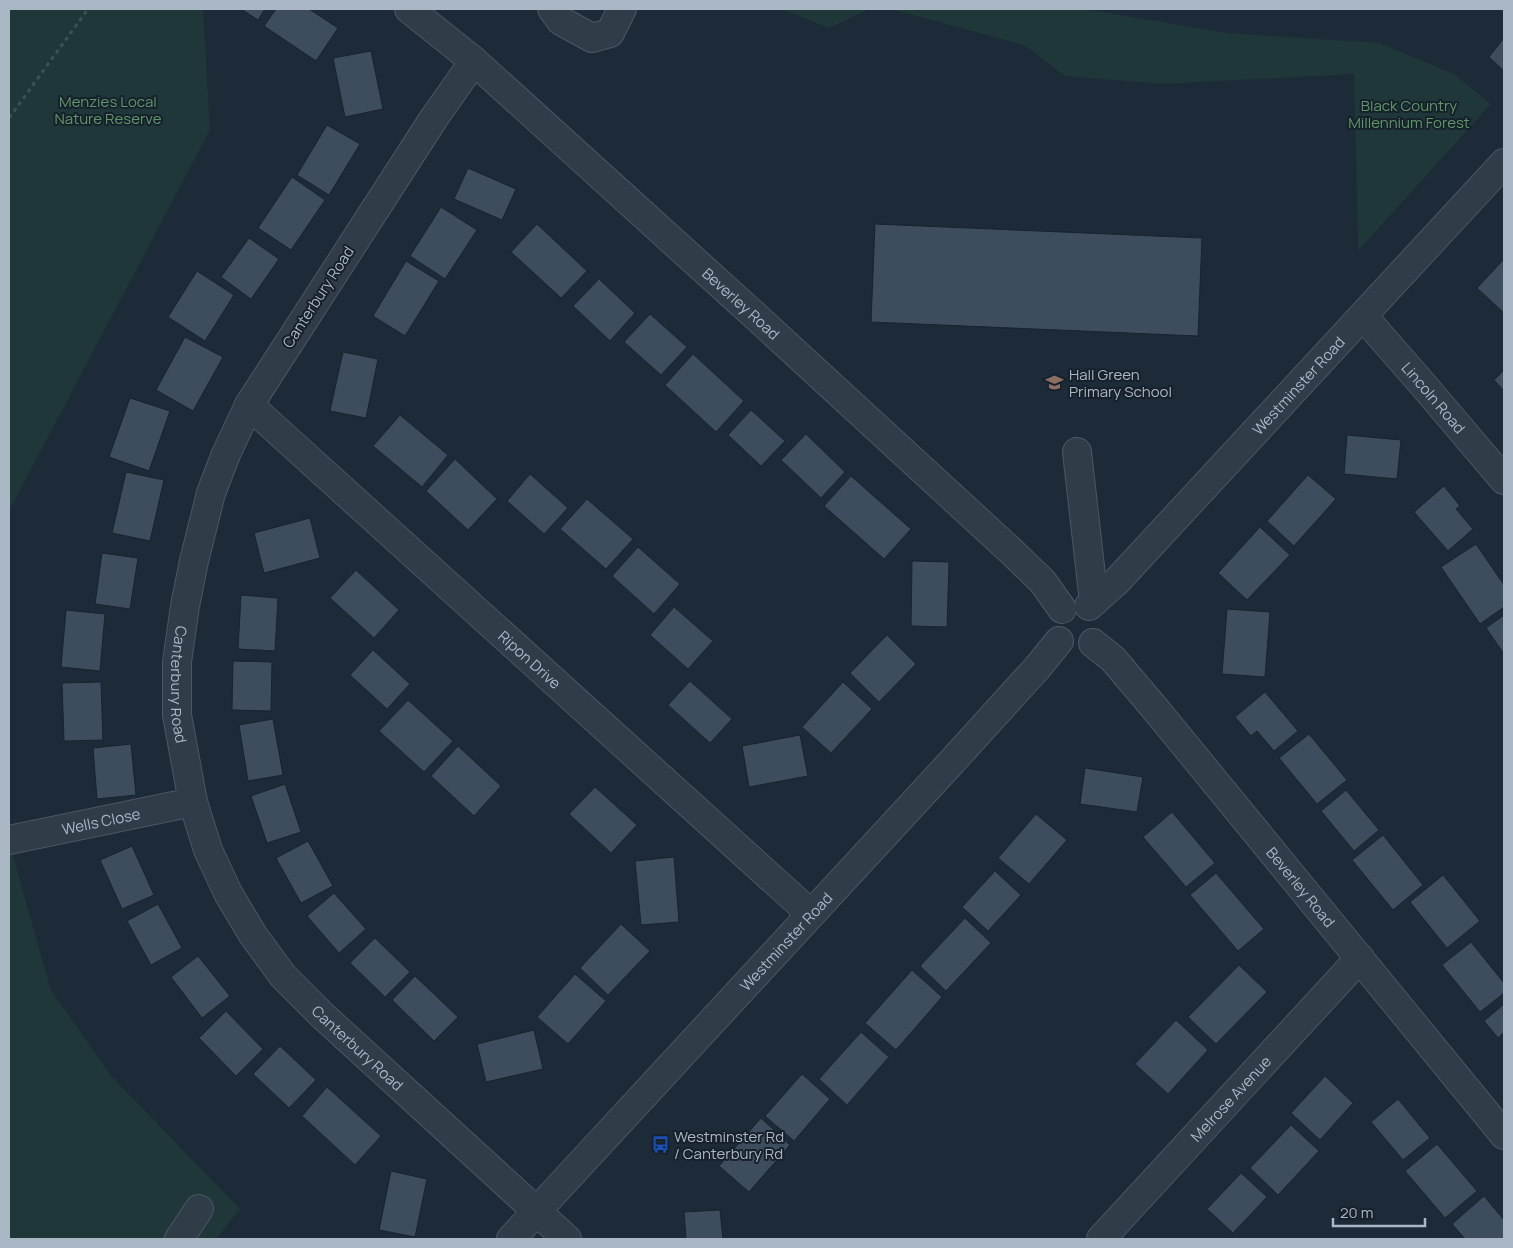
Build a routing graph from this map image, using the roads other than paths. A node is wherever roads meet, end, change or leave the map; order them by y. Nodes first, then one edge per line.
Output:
1 (409, 9) edge
2 (552, 9) edge
3 (622, 9) edge
4 (474, 61) junction
5 (1504, 163) edge
6 (1362, 316) junction
7 (249, 405) junction
8 (1077, 452) dead end
9 (1504, 480) edge
10 (1091, 604) junction
11 (1062, 609) junction
12 (1059, 641) junction
13 (1093, 643) junction
14 (193, 802) junction
15 (9, 840) edge
16 (811, 914) junction
17 (1360, 958) junction
18 (1504, 1135) edge
19 (199, 1209) dead end
20 (537, 1211) junction
21 (1108, 1237) edge
22 (179, 1239) edge
23 (511, 1239) edge
24 (567, 1239) edge

1 - 4 street, Beverley Road
2 - 3 street
4 - 7 street, Canterbury Road
4 - 11 street, Beverley Road
5 - 6 street, Westminster Road
6 - 9 street, Lincoln Road
6 - 10 street, Westminster Road
7 - 14 street, Canterbury Road
7 - 16 street, Ripon Drive
8 - 10 street
10 - 11 street
10 - 13 street
11 - 12 street
12 - 13 street
12 - 16 street, Westminster Road
13 - 17 street, Beverley Road
14 - 15 street, Wells Close
14 - 20 street, Canterbury Road
16 - 20 street, Westminster Road
17 - 18 street, Beverley Road
17 - 21 street, Melrose Avenue
19 - 22 street
20 - 23 street, Westminster Road
20 - 24 street, Canterbury Road

